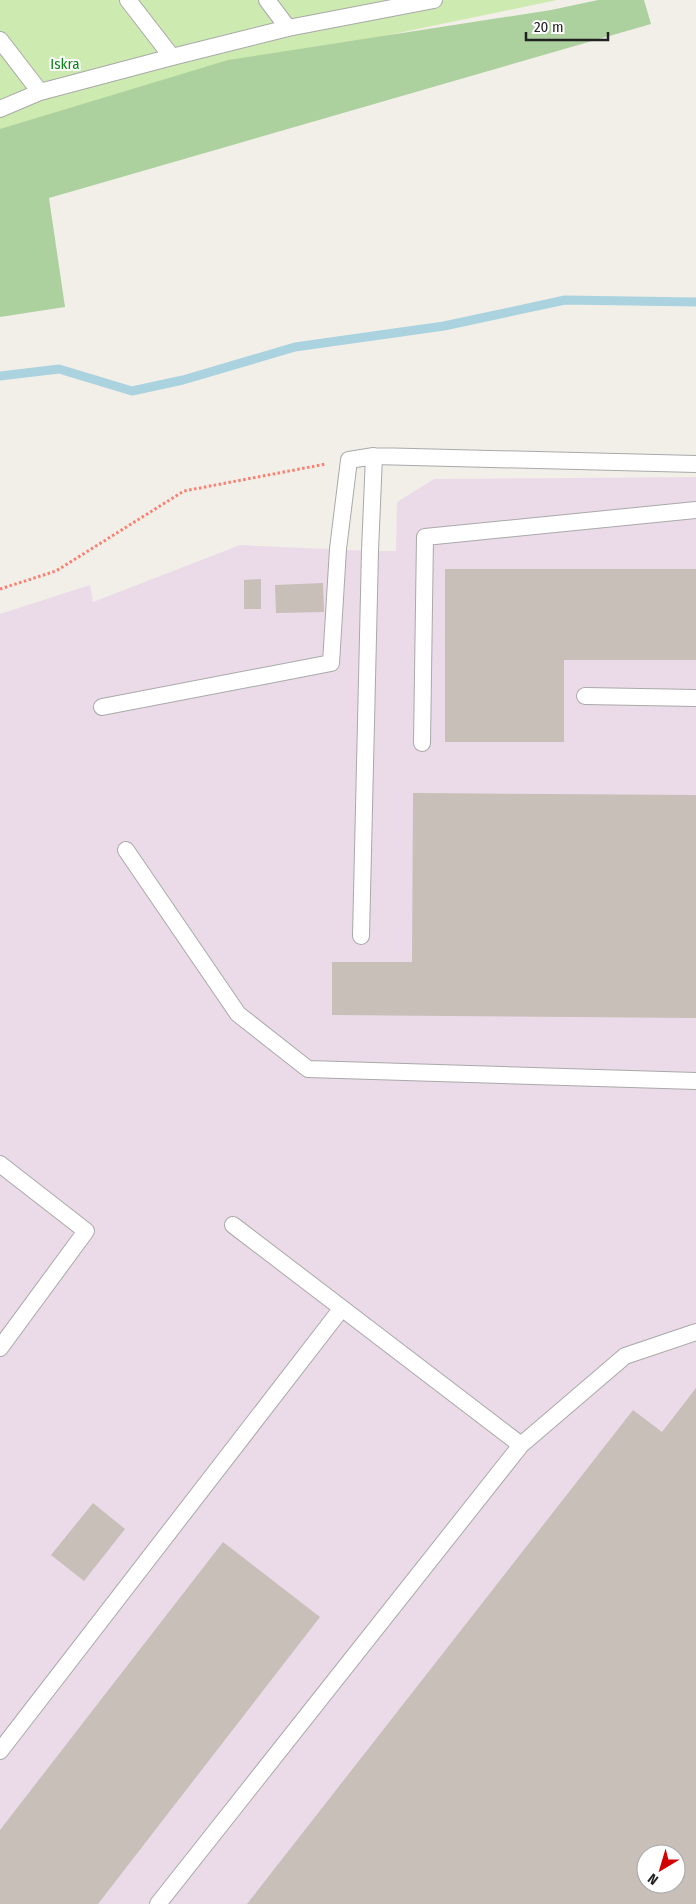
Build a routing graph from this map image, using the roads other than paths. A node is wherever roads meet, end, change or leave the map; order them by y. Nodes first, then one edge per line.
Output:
1 (128, 0) edge
2 (267, 0) edge
3 (434, 0) edge
4 (288, 28) junction
5 (0, 40) edge
6 (172, 57) junction
7 (40, 92) junction
8 (0, 109) edge
9 (374, 456) junction
10 (696, 464) edge
11 (696, 510) edge
12 (585, 696) dead end
13 (696, 698) edge
14 (102, 707) dead end
15 (422, 744) dead end
16 (126, 850) dead end
17 (361, 936) dead end
18 (696, 1081) edge
19 (0, 1164) edge
20 (233, 1225) dead end
21 (342, 1308) junction
22 (696, 1332) edge
23 (0, 1348) edge
24 (521, 1445) junction
25 (0, 1750) edge
26 (158, 1904) edge

1 - 6 lane
2 - 4 lane
3 - 4 lane
4 - 6 lane
5 - 7 lane
6 - 7 lane
7 - 8 lane
9 - 10 lane
9 - 14 lane
9 - 17 lane
11 - 15 lane
12 - 13 lane
16 - 18 lane
19 - 23 lane
20 - 21 lane
21 - 24 lane
21 - 25 lane
22 - 24 lane
24 - 26 lane

